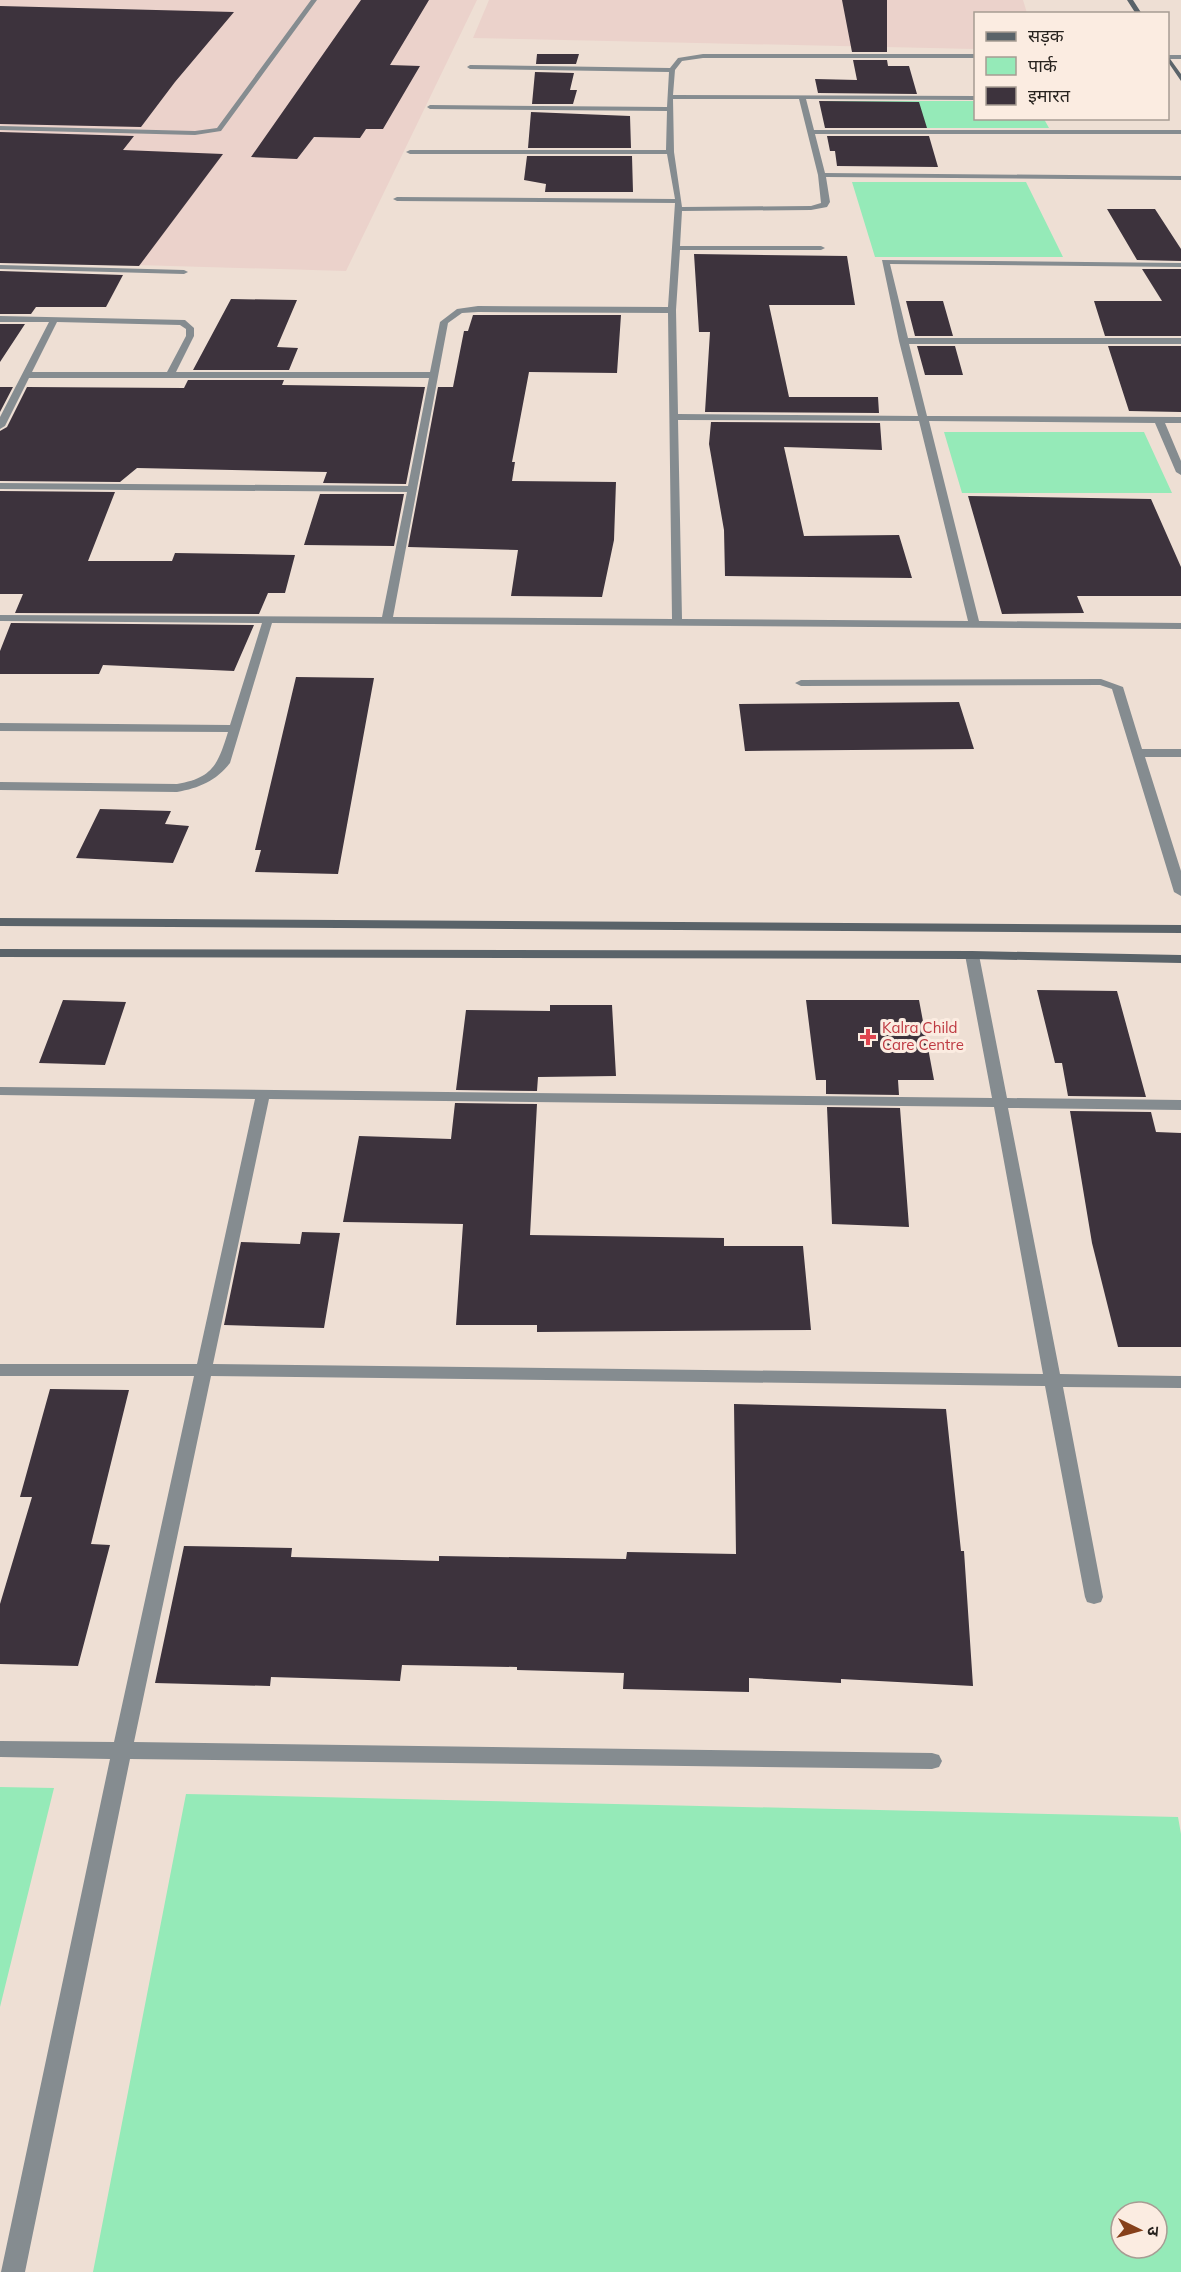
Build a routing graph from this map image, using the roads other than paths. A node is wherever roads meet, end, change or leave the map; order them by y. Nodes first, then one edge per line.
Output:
1 (314, 0) edge
2 (974, 56) edge
3 (1169, 60) edge
4 (470, 68) dead end
5 (672, 70) junction
6 (1181, 79) edge
7 (670, 97) junction
8 (802, 97) junction
9 (974, 98) edge
10 (430, 107) dead end
11 (670, 109) junction
12 (0, 128) edge
13 (811, 132) junction
14 (1181, 132) edge
15 (410, 152) dead end
16 (670, 152) junction
17 (822, 176) junction
18 (1181, 178) edge
19 (397, 200) dead end
20 (678, 205) junction
21 (677, 248) junction
22 (821, 248) dead end
23 (1181, 265) edge
24 (0, 267) edge
25 (184, 272) dead end
26 (672, 310) junction
27 (0, 319) edge
28 (55, 319) junction
29 (903, 341) junction
30 (1181, 341) edge
31 (27, 375) junction
32 (170, 375) junction
33 (434, 375) junction
34 (675, 417) junction
35 (924, 418) junction
36 (1158, 420) junction
37 (1181, 420) edge
38 (0, 426) edge
39 (1181, 472) edge
40 (0, 486) edge
41 (411, 489) junction
42 (0, 618) edge
43 (268, 620) junction
44 (387, 621) junction
45 (677, 623) junction
46 (974, 625) junction
47 (1181, 626) edge
48 (801, 683) dead end
49 (0, 728) edge
50 (233, 729) junction
51 (1138, 753) junction
52 (1181, 753) edge
53 (0, 786) edge
54 (1181, 892) edge
55 (0, 922) edge
56 (1181, 929) edge
57 (0, 953) edge
58 (972, 956) junction
59 (1181, 959) edge
60 (0, 1091) edge
61 (263, 1094) junction
62 (999, 1103) junction
63 (1181, 1105) edge
64 (0, 1370) edge
65 (203, 1370) junction
66 (1053, 1380) junction
67 (1181, 1382) edge
68 (1094, 1597) dead end
69 (0, 1749) edge
70 (122, 1751) junction
71 (932, 1761) dead end
72 (14, 2272) edge

1 - 12 street
2 - 5 street
3 - 6 street
4 - 5 street
5 - 7 street
7 - 8 street
7 - 11 street
8 - 9 street
8 - 13 street
10 - 11 street
11 - 16 street
13 - 14 street
13 - 17 street
15 - 16 street
16 - 20 street
17 - 18 street
17 - 20 street
19 - 20 street
20 - 21 street
21 - 22 street
21 - 26 street
23 - 29 street
24 - 25 street
26 - 33 street
26 - 34 street
27 - 28 street
28 - 31 street
28 - 32 street
29 - 30 street
29 - 35 street
31 - 32 street
31 - 38 street
32 - 33 street
33 - 41 street
34 - 35 street
34 - 45 street
35 - 36 street
35 - 46 street
36 - 37 street
36 - 39 street
40 - 41 street
41 - 44 street
42 - 43 street
43 - 44 street
43 - 50 street
44 - 45 street
45 - 46 street
46 - 47 street
48 - 51 street
49 - 50 street
50 - 53 street
51 - 52 street
51 - 54 street
55 - 56 street
57 - 58 street
58 - 59 street
58 - 62 street
60 - 61 street
61 - 62 street
61 - 65 street
62 - 63 street
62 - 66 street
64 - 65 street
65 - 66 street
65 - 70 street
66 - 67 street
66 - 68 street
69 - 70 street
70 - 71 street
70 - 72 street

